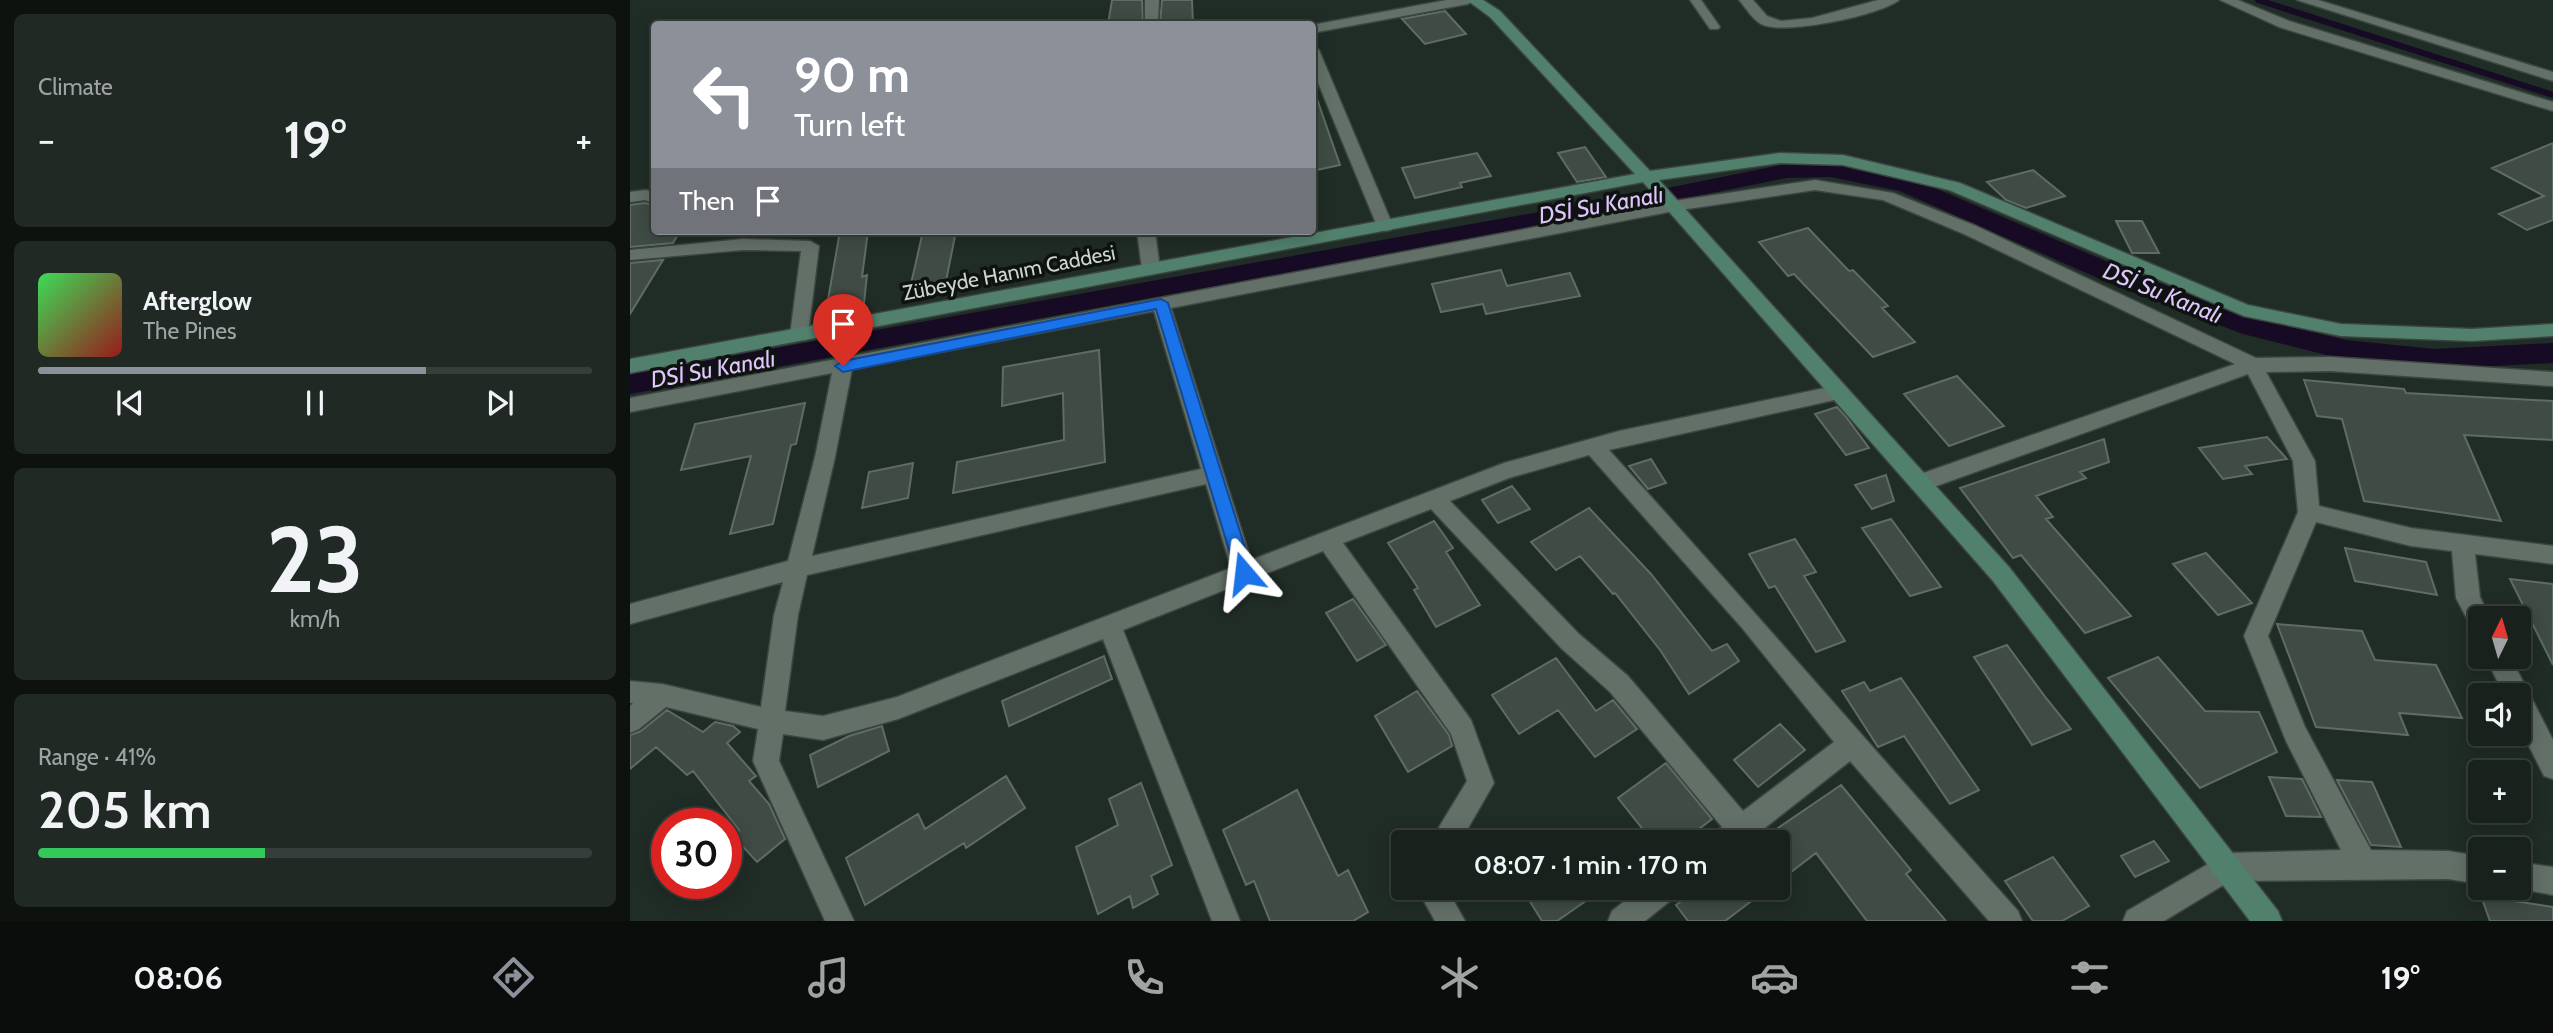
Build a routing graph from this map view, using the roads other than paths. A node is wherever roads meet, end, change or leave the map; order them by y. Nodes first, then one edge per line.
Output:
1 (1152, 0) edge
2 (1468, 0) edge
3 (1474, 0) edge
4 (1695, 0) edge
5 (1746, 0) edge
6 (1892, 0) edge
7 (2227, 0) edge
8 (2304, 0) edge
9 (1152, 21) edge
10 (1714, 27) dead end
11 (1316, 28) edge
12 (1316, 60) edge
13 (2553, 77) edge
14 (2553, 107) edge
15 (1645, 177) junction
16 (630, 197) edge
17 (651, 198) edge
18 (1674, 206) junction
19 (1385, 226) junction
20 (1147, 235) edge
21 (812, 239) edge
22 (630, 255) edge
23 (1151, 269) junction
24 (1161, 303) junction
25 (2553, 330) edge
26 (799, 335) junction
27 (2253, 365) junction
28 (630, 366) edge
29 (843, 366) junction
30 (2553, 379) edge
31 (1839, 392) junction
32 (630, 405) edge
33 (1593, 446) junction
34 (1213, 474) junction
35 (1920, 483) junction
36 (1434, 498) junction
37 (2309, 512) junction
38 (1328, 540) junction
39 (2463, 544) junction
40 (2553, 555) edge
41 (798, 568) junction
42 (1244, 573) junction
43 (2472, 606) edge
44 (630, 614) edge
45 (1110, 627) junction
46 (630, 692) edge
47 (662, 695) junction
48 (630, 721) edge
49 (771, 721) junction
50 (2531, 724) edge
51 (1852, 744) junction
52 (2553, 767) edge
53 (1451, 830) edge
54 (1729, 830) edge
55 (1740, 830) edge
56 (2363, 864) junction
57 (2227, 867) junction
58 (2468, 868) edge
59 (2531, 878) edge
60 (2553, 881) edge
61 (1438, 900) edge
62 (1649, 900) edge
63 (840, 921) edge
64 (1226, 921) edge
65 (1451, 921) edge
66 (1622, 921) edge
67 (2008, 921) edge
68 (2137, 921) edge
69 (2268, 921) edge

1 - 9 street
2 - 11 street
3 - 15 street
4 - 10 lane
5 - 6 street
7 - 14 street
8 - 13 street
12 - 19 street
15 - 18 street
15 - 19 street, Zübeyde Hanım Caddesi
15 - 25 street, Zübeyde Hanım Caddesi
16 - 17 street
18 - 24 street
18 - 27 street
18 - 31 street
19 - 23 street, Zübeyde Hanım Caddesi
20 - 23 street
21 - 22 street
21 - 26 street
23 - 26 street, Zübeyde Hanım Caddesi
24 - 29 street
24 - 34 street
26 - 28 street, Zübeyde Hanım Caddesi
27 - 30 street
27 - 35 street
27 - 37 street
29 - 32 street
29 - 41 street
31 - 33 street
31 - 35 street
33 - 36 street
33 - 51 street
34 - 41 street
34 - 42 street
35 - 57 street
36 - 38 street
36 - 54 street
37 - 39 street
37 - 56 street
38 - 42 street
38 - 53 street
39 - 40 street
39 - 43 street
41 - 44 street
41 - 49 street
42 - 45 street
45 - 49 street
45 - 64 street
46 - 47 street
47 - 48 street
47 - 49 street
49 - 63 street
50 - 52 street
51 - 55 street
51 - 67 street
56 - 57 street
56 - 58 street
57 - 68 street
57 - 69 street
59 - 60 street
61 - 65 street
62 - 66 street

